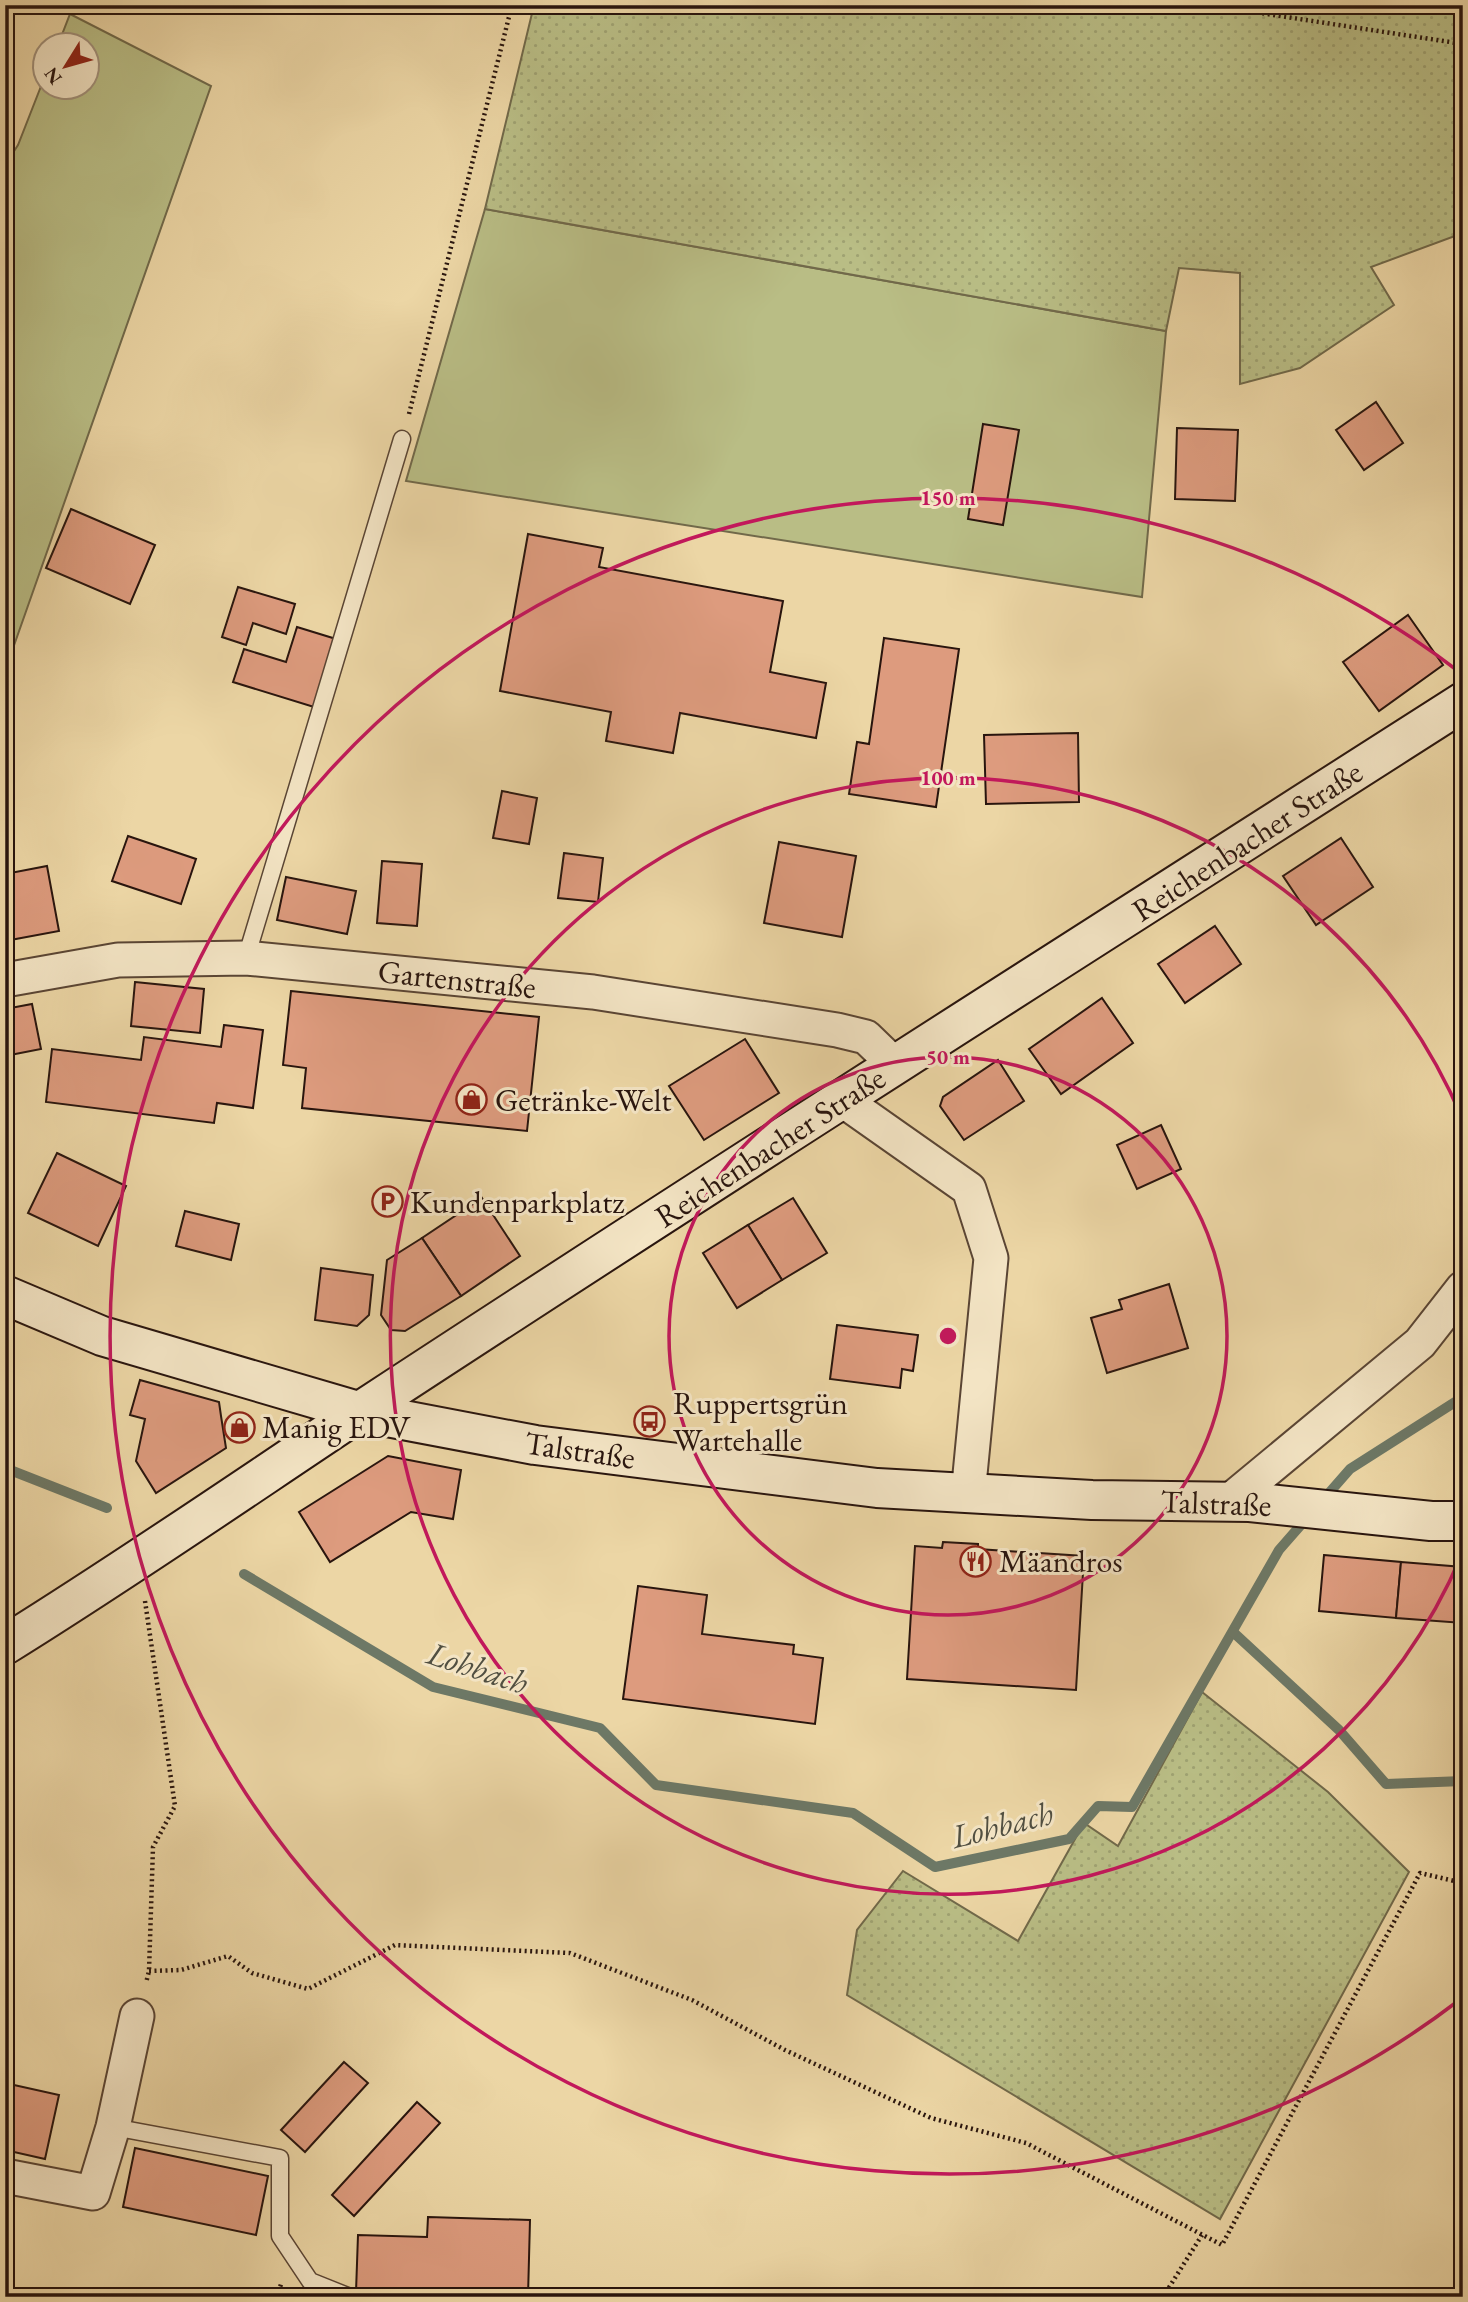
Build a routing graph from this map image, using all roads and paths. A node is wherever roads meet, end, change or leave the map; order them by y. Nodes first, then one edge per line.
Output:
1 (512, 5) edge
2 (1208, 5) edge
3 (1463, 44) edge
4 (402, 439) joint
5 (1463, 702) edge
6 (246, 958) junction
7 (5, 980) edge
8 (896, 1066) junction
9 (844, 1101) junction
10 (1463, 1288) edge
11 (5, 1294) edge
12 (361, 1412) junction
13 (968, 1495) junction
14 (1238, 1502) junction
15 (1463, 1521) edge
16 (138, 1562) junction
17 (5, 1645) edge
18 (1463, 1883) edge
19 (149, 1971) junction
20 (137, 2016) joint
21 (113, 2127) junction
22 (5, 2176) edge
23 (1202, 2235) junction
24 (350, 2297) edge
25 (1163, 2297) edge

1 - 4 path
2 - 3 path
4 - 6 lane
5 - 8 street, Reichenbacher Straße
6 - 7 street, Gartenstraße
6 - 8 street, Gartenstraße
8 - 9 street, Reichenbacher Straße
9 - 12 street, Reichenbacher Straße
9 - 13 street
10 - 14 street
11 - 12 street, Talstraße
12 - 13 street, Talstraße
12 - 16 street, Reichenbacher Straße
13 - 14 street, Talstraße
14 - 15 street, Talstraße
16 - 17 street, Reichenbacher Straße
16 - 19 path
18 - 23 path
19 - 20 path
19 - 23 path
20 - 21 street
21 - 22 street
21 - 24 lane
23 - 25 path

